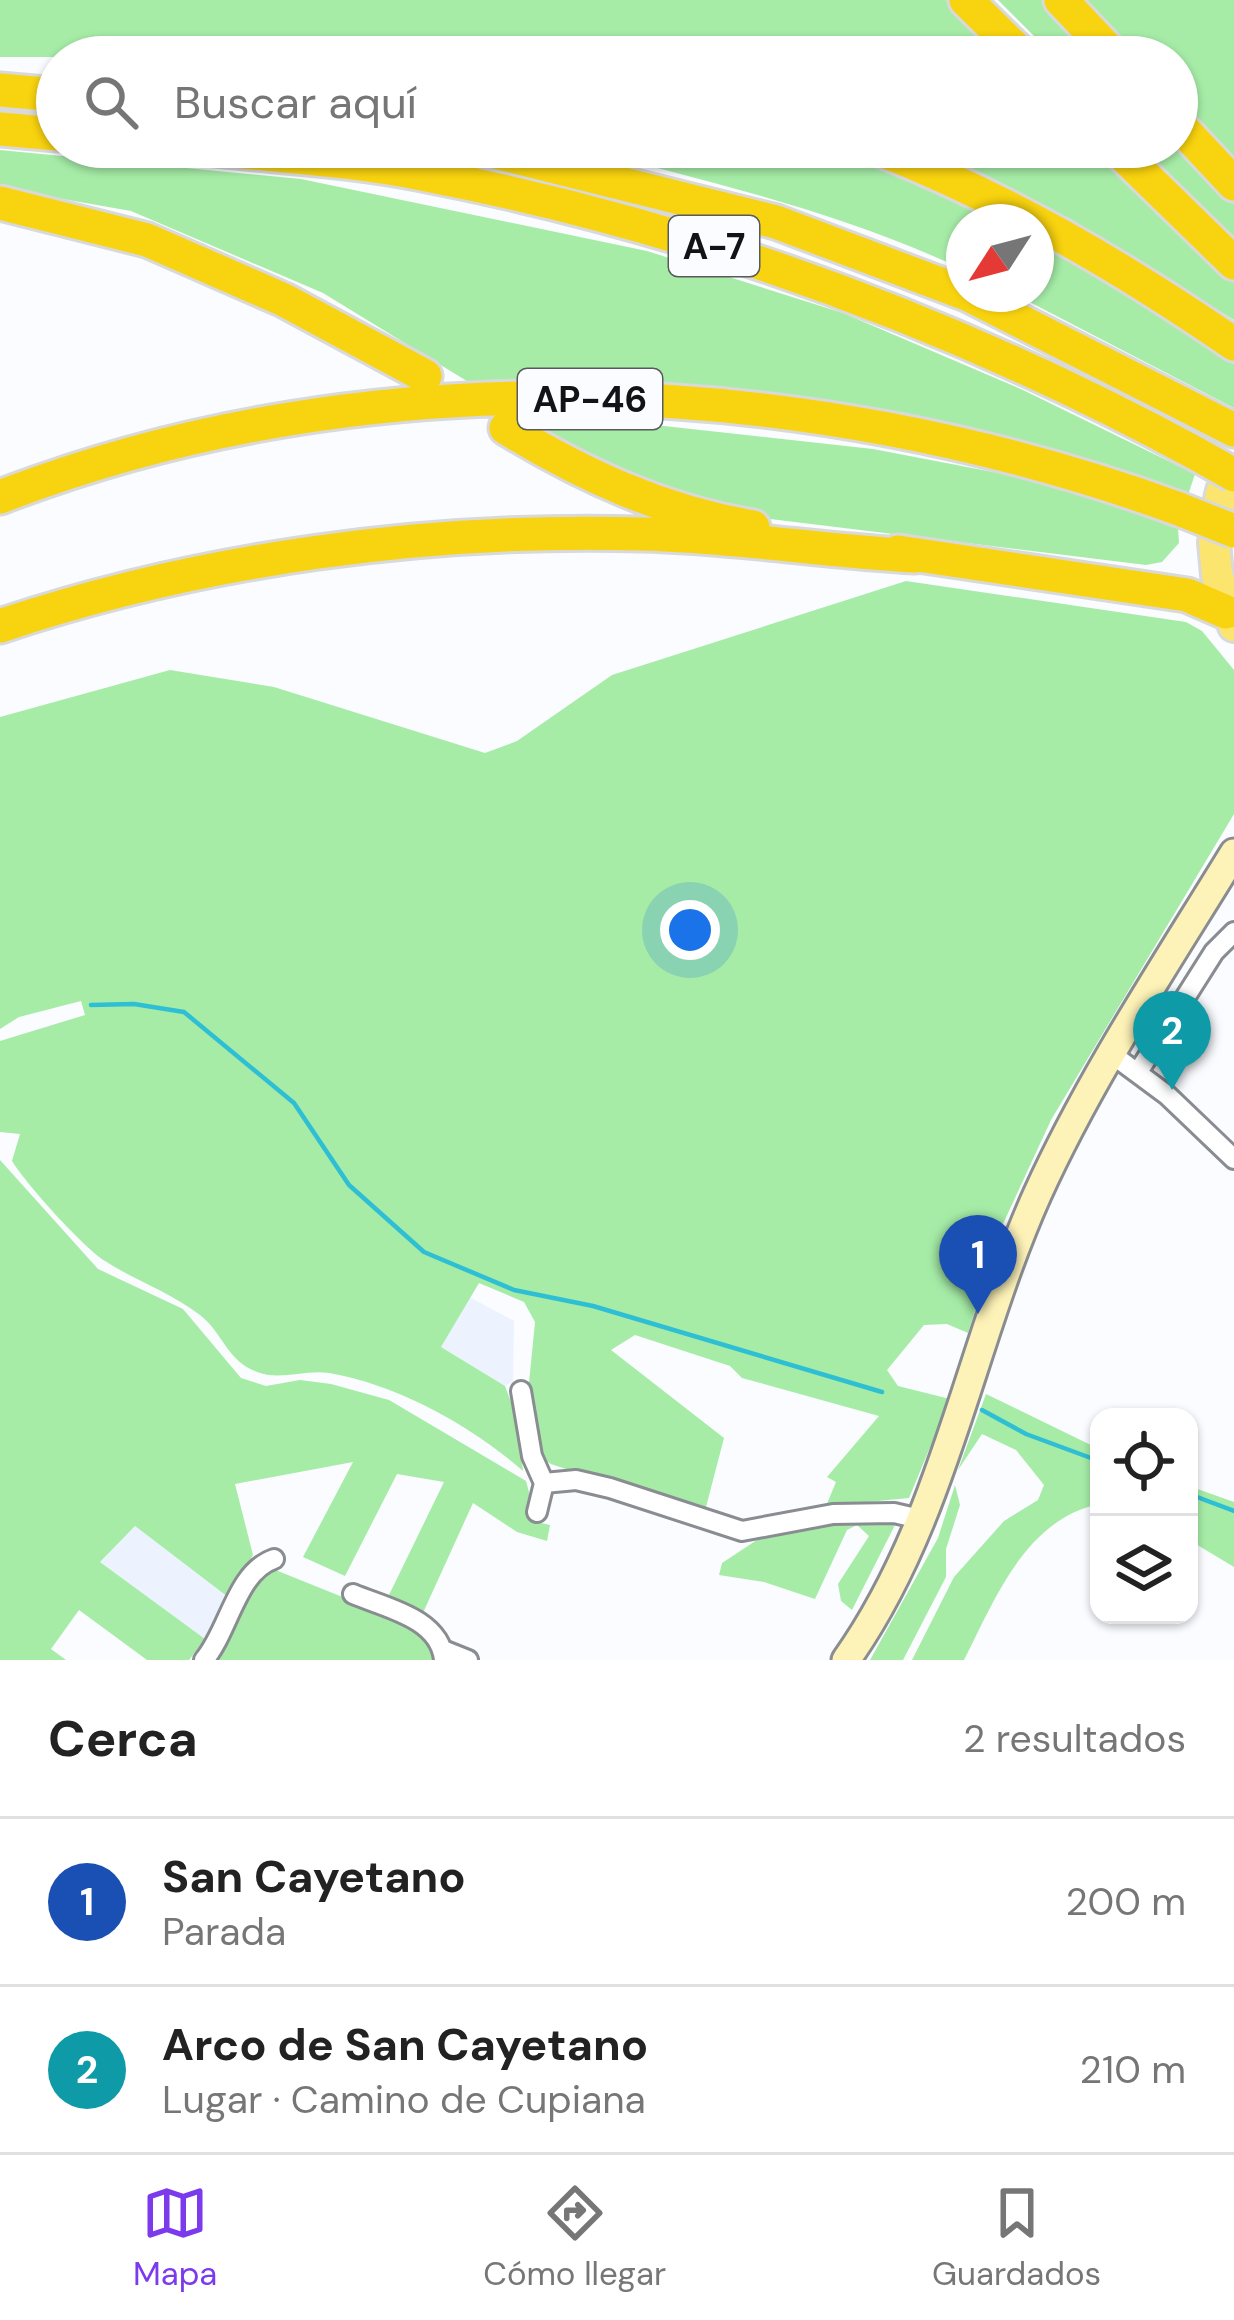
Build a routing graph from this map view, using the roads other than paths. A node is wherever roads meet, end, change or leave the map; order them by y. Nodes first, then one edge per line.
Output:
1 (966, 0) edge
2 (1061, 0) edge
3 (1003, 36) edge
4 (1095, 36) edge
5 (0, 72) edge
6 (36, 73) edge
7 (0, 90) edge
8 (36, 93) edge
9 (0, 129) edge
10 (36, 132) edge
11 (1198, 145) edge
12 (382, 168) edge
13 (559, 168) edge
14 (928, 168) edge
15 (1137, 168) edge
16 (1234, 184) edge
17 (0, 203) edge
18 (1234, 263) edge
19 (946, 286) edge
20 (1002, 312) edge
21 (1234, 344) edge
22 (425, 376) dead end
23 (1225, 425) edge
24 (506, 428) dead end
25 (0, 497) edge
26 (1224, 509) edge
27 (915, 556) junction
28 (1230, 619) edge
29 (0, 626) edge
30 (1234, 853) edge
31 (1234, 932) edge
32 (1113, 1055) junction
33 (1138, 1072) junction
34 (1234, 1159) edge
35 (521, 1391) dead end
36 (544, 1483) junction
37 (537, 1512) dead end
38 (920, 1519) junction
39 (274, 1559) dead end
40 (353, 1594) dead end
41 (444, 1655) edge
42 (204, 1660) edge
43 (468, 1660) edge
44 (846, 1660) edge

1 - 3 highway
2 - 4 highway
5 - 6 highway
7 - 8 highway
9 - 10 highway
11 - 16 highway
12 - 26 highway, A-7, bridge
13 - 19 highway, A-7
14 - 21 highway
15 - 18 highway
17 - 22 highway
20 - 23 highway, A-7
24 - 27 highway
25 - 26 highway, AP-46, bridge
26 - 28 main road
27 - 28 highway
27 - 29 highway
30 - 32 main road
31 - 33 street
32 - 33 street
32 - 38 main road
33 - 34 street
35 - 36 street
36 - 37 street
36 - 38 street
38 - 44 main road
39 - 42 street
40 - 41 street
41 - 43 street

